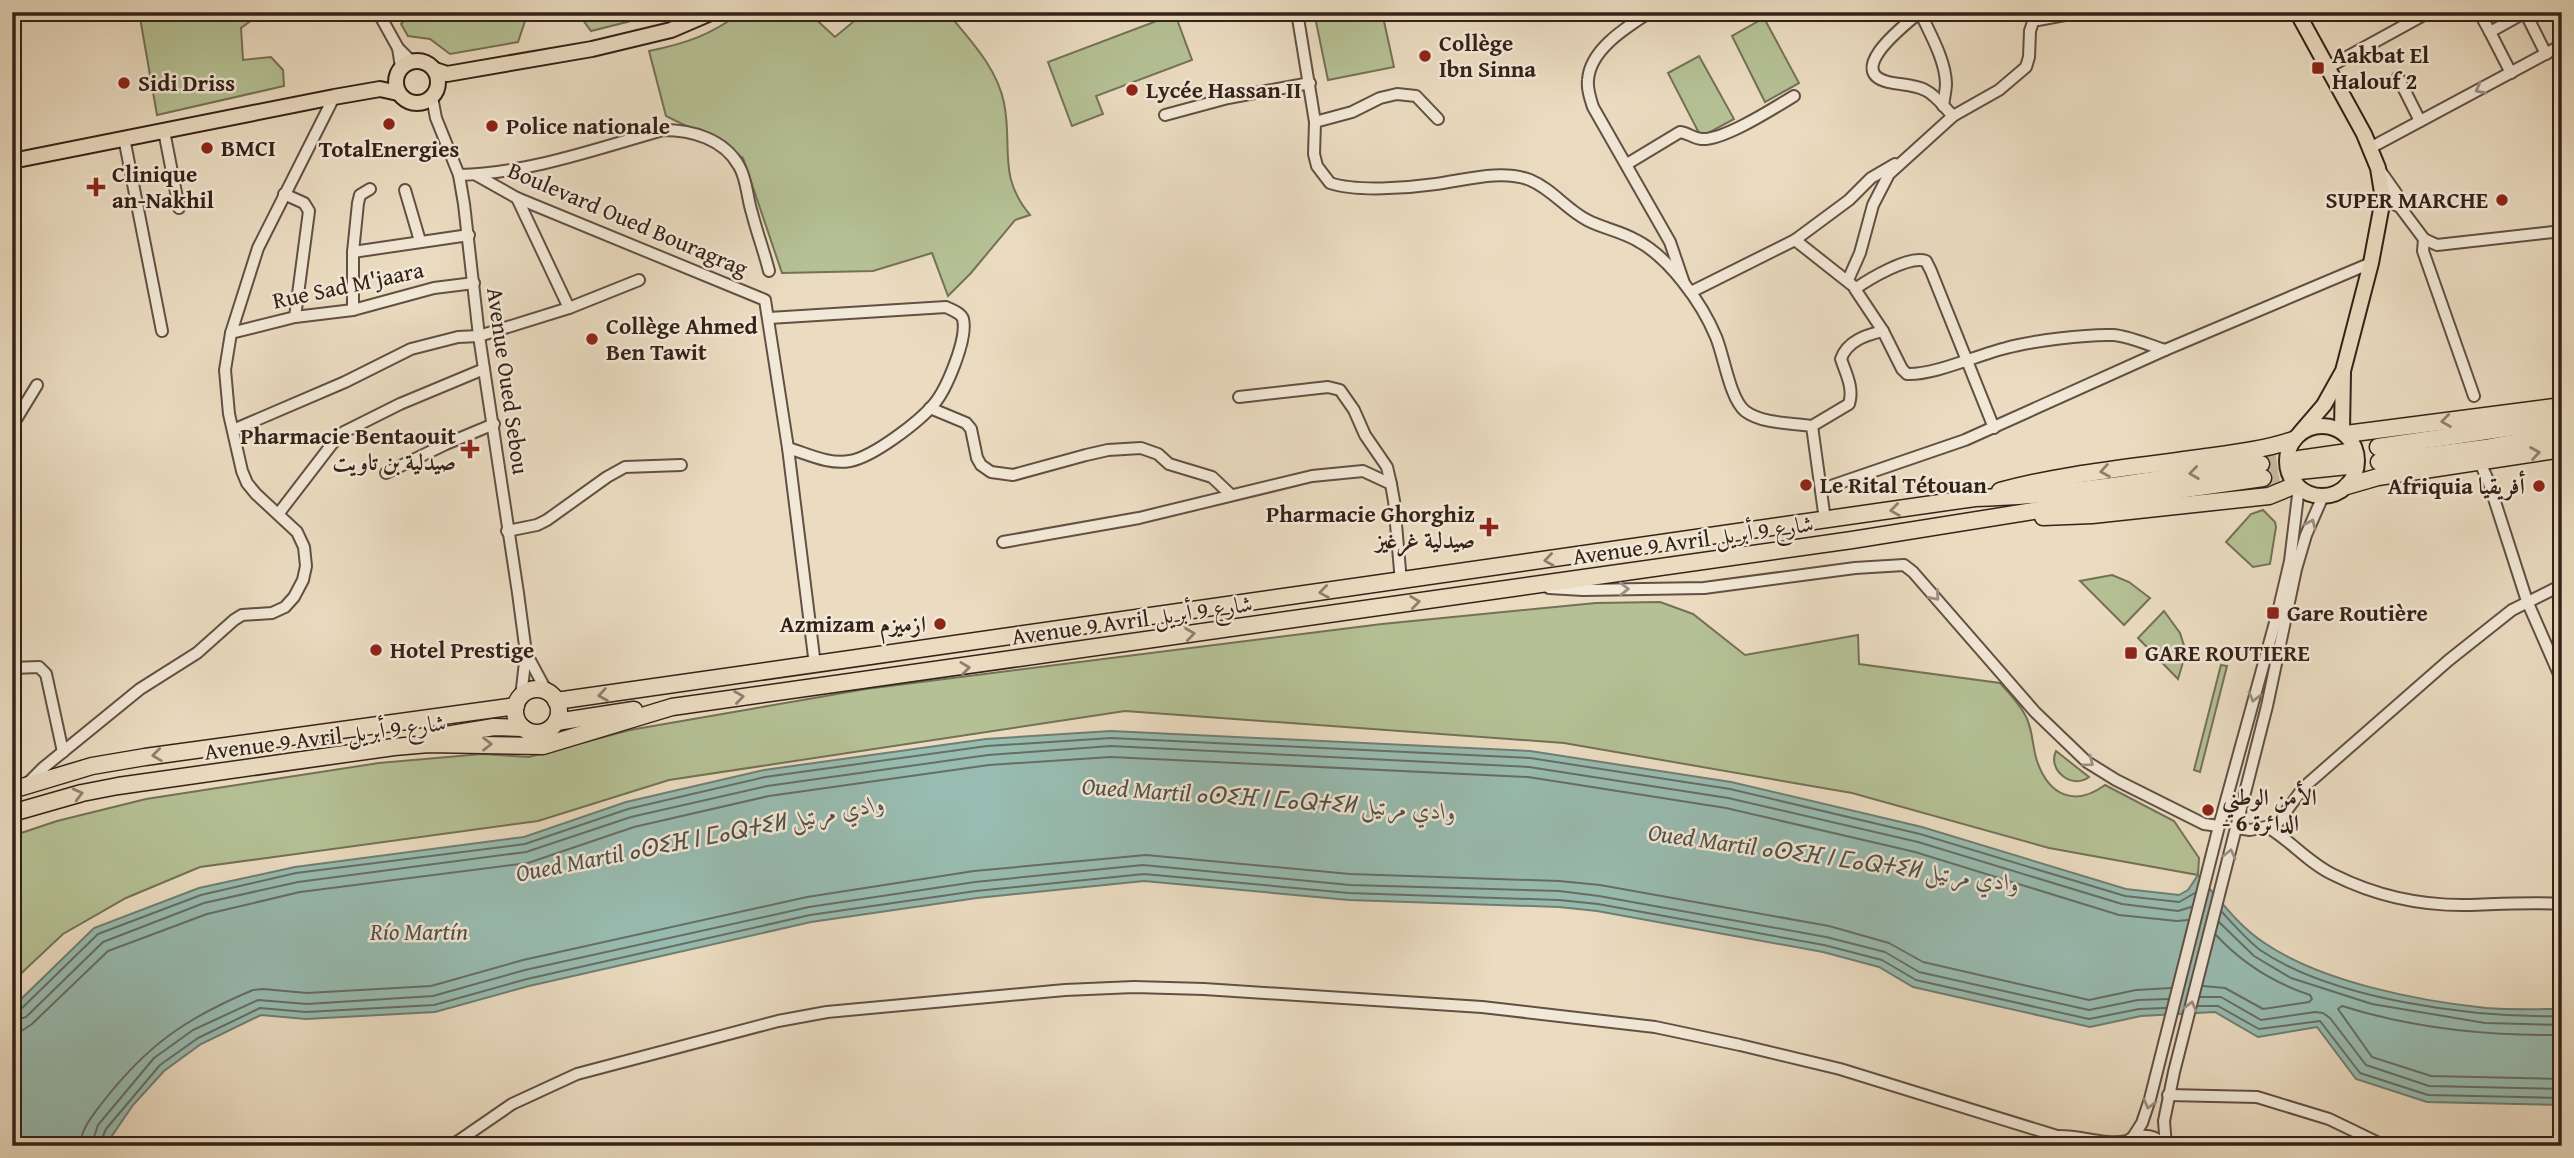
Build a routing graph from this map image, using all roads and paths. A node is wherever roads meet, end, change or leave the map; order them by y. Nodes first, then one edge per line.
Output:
1 (379, 12) edge
2 (713, 12) edge
3 (1297, 12) edge
4 (1650, 12) edge
5 (1920, 12) edge
6 (2081, 12) edge
7 (2297, 12) edge
8 (2429, 12) edge
9 (2479, 12) edge
10 (2525, 12) edge
11 (2030, 16) edge
12 (2490, 32) junction
13 (2562, 45) edge
14 (2546, 54) junction
15 (402, 68) junction
16 (2328, 68) junction
17 (2511, 72) junction
18 (440, 75) junction
19 (2398, 77) dead end
20 (1310, 83) junction
21 (380, 89) junction
22 (398, 93) junction
23 (1794, 96) dead end
24 (334, 97) junction
25 (427, 99) junction
26 (1943, 106) junction
27 (1165, 115) dead end
28 (1953, 116) junction
29 (1438, 119) dead end
30 (2420, 121) junction
31 (1315, 122) junction
32 (164, 131) junction
33 (124, 138) junction
34 (2370, 148) junction
35 (12, 161) edge
36 (1901, 161) junction
37 (1627, 164) junction
38 (2378, 168) junction
39 (459, 175) junction
40 (476, 175) junction
41 (370, 189) dead end
42 (405, 190) dead end
43 (284, 194) junction
44 (517, 198) junction
45 (2383, 199) junction
46 (179, 208) dead end
47 (2405, 211) junction
48 (2562, 231) edge
49 (469, 235) junction
50 (2424, 239) junction
51 (1795, 240) junction
52 (420, 241) junction
53 (353, 251) junction
54 (2371, 263) junction
55 (769, 271) dead end
56 (639, 280) dead end
57 (474, 283) junction
58 (1851, 285) junction
59 (1688, 289) junction
60 (569, 308) junction
61 (353, 310) junction
62 (295, 317) junction
63 (769, 318) junction
64 (162, 331) dead end
65 (1883, 331) junction
66 (231, 333) junction
67 (479, 335) junction
68 (2165, 349) junction
69 (1965, 360) junction
70 (484, 369) junction
71 (2343, 370) junction
72 (37, 385) dead end
73 (2474, 396) dead end
74 (1239, 397) dead end
75 (2562, 406) edge
76 (930, 408) junction
77 (2562, 420) edge
78 (494, 424) junction
79 (12, 426) edge
80 (1812, 426) junction
81 (1994, 428) junction
82 (233, 430) junction
83 (2344, 432) junction
84 (2562, 434) edge
85 (2297, 436) junction
86 (788, 448) junction
87 (2562, 449) edge
88 (2348, 459) tunnel mouth
89 (2479, 461) junction
90 (681, 465) dead end
91 (386, 473) dead end
92 (2298, 476) junction
93 (1391, 484) junction
94 (2347, 486) junction
95 (1822, 489) junction
96 (1231, 495) junction
97 (2323, 496) junction
98 (1975, 498) junction
99 (279, 513) junction
100 (1991, 517) junction
101 (1825, 520) junction
102 (507, 531) junction
103 (1003, 542) dead end
104 (1401, 582) junction
105 (2562, 585) edge
106 (1531, 586) junction
107 (2527, 601) junction
108 (526, 653) junction
109 (815, 665) junction
110 (12, 668) edge
111 (2562, 681) edge
112 (551, 696) junction
113 (518, 701) junction
114 (672, 708) junction
115 (556, 722) junction
116 (523, 728) junction
117 (394, 747) junction
118 (62, 752) junction
119 (19, 788) edge
120 (12, 813) edge
121 (2219, 826) junction
122 (2236, 828) junction
123 (2269, 828) junction
124 (2562, 904) edge
125 (2168, 1095) junction
126 (2057, 1136) junction
127 (2128, 1141) edge
128 (451, 1146) edge
129 (2073, 1146) edge
130 (2165, 1146) edge
131 (2385, 1146) edge

1 - 15 street
2 - 18 main road
3 - 20 street
4 - 37 street
5 - 26 street
5 - 26 street
6 - 11 street
7 - 16 main road
8 - 16 street
9 - 12 street
10 - 12 street
10 - 14 street
11 - 28 street
12 - 17 street
13 - 14 street
14 - 17 street
15 - 18 main road
15 - 21 main road
15 - 22 main road
16 - 34 main road
17 -> 30 street
18 - 25 main road
19 - 30 street
20 - 27 street
20 - 31 street
21 - 22 main road
21 - 24 main road
22 - 25 main road
23 - 37 street
24 - 32 main road
24 - 43 street
25 - 39 street, Avenue Oued Sebou
26 - 28 street
28 - 36 street
29 - 31 street
30 - 34 street
31 - 59 street
32 - 33 main road
32 - 46 street
33 - 35 main road
33 - 64 street
34 - 38 main road
36 - 51 street
36 - 58 street
37 - 59 street
38 - 45 main road
38 - 47 street
39 - 40 street
39 - 49 street, Avenue Oued Sebou
40 - 44 street, Boulevard Oued Bouragrag
40 - 55 street
41 - 53 street
42 - 52 street
43 - 62 street
43 - 66 street
44 - 60 street
44 - 63 street, Boulevard Oued Bouragrag
45 - 47 street
45 - 54 main road
47 - 50 street
48 - 50 street
49 - 52 street
49 - 57 street, Avenue Oued Sebou
50 - 73 street
51 - 58 street
51 - 59 street
52 - 53 street
53 - 61 street
54 - 68 street
54 - 71 main road
56 - 60 street
57 - 61 street, Rue Sad M'jaara
57 - 67 street, Avenue Oued Sebou
58 - 65 street
58 - 69 street
59 - 80 street
60 - 67 street
61 - 62 street, Rue Sad M'jaara
62 - 66 street, Rue Sad M'jaara
63 - 76 street
63 - 86 street
65 - 69 street
65 - 80 street
66 - 82 street
67 - 70 street, Avenue Oued Sebou
67 - 82 street
68 - 69 street
68 - 81 street
69 - 81 street
70 - 78 street, Avenue Oued Sebou
70 - 99 street
71 - 83 main road
71 - 85 main road
72 - 79 street
74 - 93 street
75 -> 83 highway
76 - 86 street
76 - 96 street
77 - 84 highway
78 - 91 street
78 - 102 street, Avenue Oued Sebou
80 - 95 street
81 - 95 street
82 - 99 street
83 - 85 main road
83 - 94 main road
85 - 92 main road
85 -> 98 highway
86 - 109 street
89 -> 87 highway
88 - 92 highway
89 - 94 highway
89 - 107 street
90 - 102 street
92 - 97 main road
92 - 100 highway
92 -> 121 street
93 - 96 street
93 - 104 street
94 - 97 main road
95 - 101 street
96 - 103 street
122 -> 97 street
100 -> 98 highway, Avenue 9 Avril شارع 9 أبريل
98 -> 101 highway, Avenue 9 Avril شارع 9 أبريل
99 - 118 street
100 - 106 highway, Avenue 9 Avril شارع 9 أبريل
101 -> 104 highway, Avenue 9 Avril شارع 9 أبريل
102 - 108 street, Avenue Oued Sebou
104 -> 109 highway, Avenue 9 Avril شارع 9 أبريل
105 - 107 street
114 -> 106 highway, Avenue 9 Avril شارع 9 أبريل
106 -> 121 street
107 - 111 street
107 - 123 street
108 - 112 street, Avenue Oued Sebou
108 - 113 street, Avenue Oued Sebou
109 -> 112 highway, Avenue 9 Avril شارع 9 أبريل
110 - 118 street
112 - 113 highway
112 - 115 highway
113 - 116 highway
113 -> 119 highway, Avenue 9 Avril شارع 9 أبريل
114 - 115 highway
117 -> 114 highway, Avenue 9 Avril شارع 9 أبريل
115 - 116 highway
116 - 117 highway
120 -> 117 highway, Avenue 9 Avril شارع 9 أبريل
118 - 119 street
121 -> 127 street
122 - 123 street
125 -> 122 street
123 - 124 street
125 - 130 street
125 - 131 street
126 - 127 street
126 - 128 street
126 - 129 street
127 - 130 street

